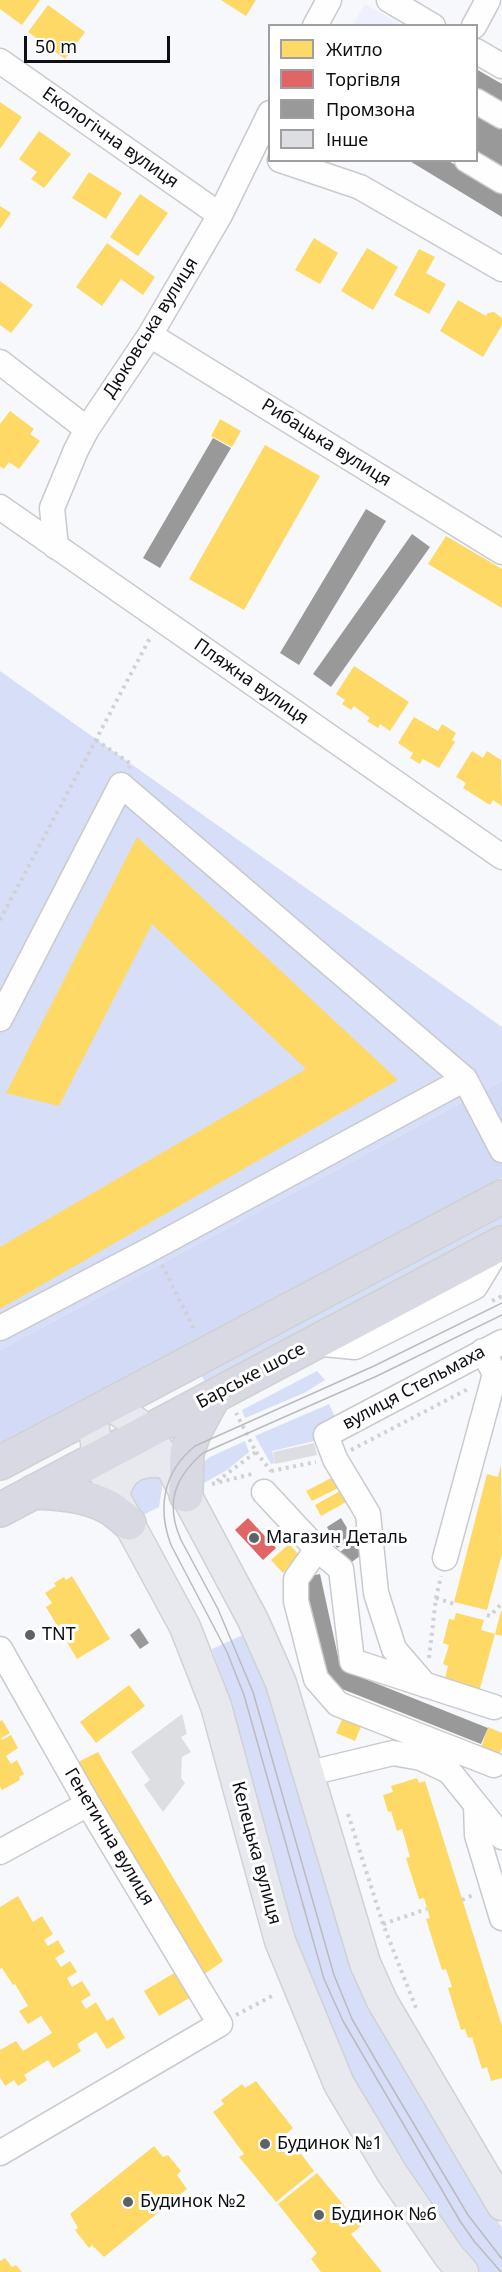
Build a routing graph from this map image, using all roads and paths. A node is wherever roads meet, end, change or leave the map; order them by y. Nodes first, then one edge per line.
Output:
1 (329, 0) edge
2 (389, 0) edge
3 (488, 0) edge
4 (316, 24) edge
5 (430, 24) edge
6 (475, 24) edge
7 (478, 52) edge
8 (0, 61) edge
9 (502, 66) edge
10 (478, 102) edge
11 (502, 116) edge
12 (268, 121) edge
13 (260, 153) edge
14 (286, 162) edge
15 (470, 162) edge
16 (502, 181) edge
17 (220, 215) junction
18 (502, 269) edge
19 (150, 335) junction
20 (0, 362) edge
21 (87, 429) junction
22 (0, 507) edge
23 (56, 547) junction
24 (502, 552) edge
25 (159, 619) junction
26 (96, 740) junction
27 (131, 764) dead end
28 (502, 857) edge
29 (0, 920) edge
30 (0, 1019) edge
31 (465, 1078) junction
32 (502, 1150) edge
33 (502, 1197) edge
34 (501, 1244) edge
35 (0, 1328) edge
36 (493, 1346) edge
37 (196, 1359) junction
38 (214, 1396) junction
39 (101, 1409) junction
40 (146, 1433) junction
41 (256, 1452) dead end
42 (13, 1456) edge
43 (98, 1457) junction
44 (169, 1463) junction
45 (267, 1482) joint
46 (39, 1489) junction
47 (186, 1495) junction
48 (0, 1510) edge
49 (121, 1510) junction
50 (317, 1549) junction
51 (445, 1558) joint
52 (341, 1569) junction
53 (376, 1593) junction
54 (436, 1598) junction
55 (502, 1603) edge
56 (458, 1605) dead end
57 (487, 1615) dead end
58 (2, 1655) edge
59 (426, 1685) junction
60 (494, 1707) dead end
61 (494, 1765) dead end
62 (310, 1773) junction
63 (88, 1804) junction
64 (476, 1805) junction
65 (347, 1810) dead end
66 (502, 1837) edge
67 (0, 1852) edge
68 (427, 1909) dead end
69 (502, 1918) edge
70 (383, 1924) junction
71 (274, 1995) dead end
72 (420, 2017) dead end
73 (220, 2024) junction
74 (0, 2153) edge
75 (502, 2205) edge
76 (463, 2272) edge

1 - 4 street
2 - 5 street
3 - 6 street
7 - 9 street
8 - 17 street, Екологічна вулиця
10 - 11 street
12 - 13 street, Дюковська вулиця
13 - 17 street, Дюковська вулиця
14 - 18 street
15 - 16 street
17 - 19 street, Дюковська вулиця
19 - 21 street, Дюковська вулиця
19 - 24 street, Рибацька вулиця
20 - 21 street
21 - 23 street, Дюковська вулиця
22 - 23 street, Пляжна вулиця
23 - 25 street, Пляжна вулиця
25 - 26 path
25 - 28 street, Пляжна вулиця
26 - 27 path
26 - 29 path
30 - 31 street
31 - 32 street
31 - 35 street
33 - 37 highway
34 - 38 highway, Барське шосе
36 - 51 street
36 - 53 street, вулиця Стельмаха
37 - 38 highway
37 - 39 highway
38 - 40 highway, Барське шосе
38 - 47 highway
39 - 40 main road
39 - 42 highway
39 - 43 main road, Келецька вулиця
40 - 43 highway, Барське шосе
40 - 44 main road
41 - 45 path
42 - 46 highway
43 - 46 highway, Барське шосе
43 - 49 main road, Келецька вулиця
44 - 47 main road
44 - 49 main road
45 - 50 street
46 - 48 highway, Барське шосе
46 - 49 highway
47 - 62 main road
49 - 76 main road, Келецька вулиця
50 - 52 street
50 - 61 street
51 - 54 path
52 - 53 street
52 - 59 street
53 - 59 street
54 - 56 path
54 - 59 path
55 - 57 path
58 - 63 street, Генетична вулиця
59 - 60 street
62 - 64 street
62 - 75 main road
63 - 67 street
63 - 73 street, Генетична вулиця
64 - 66 street
64 - 69 street
65 - 70 path
68 - 70 path
70 - 72 path
71 - 73 path
73 - 74 street

